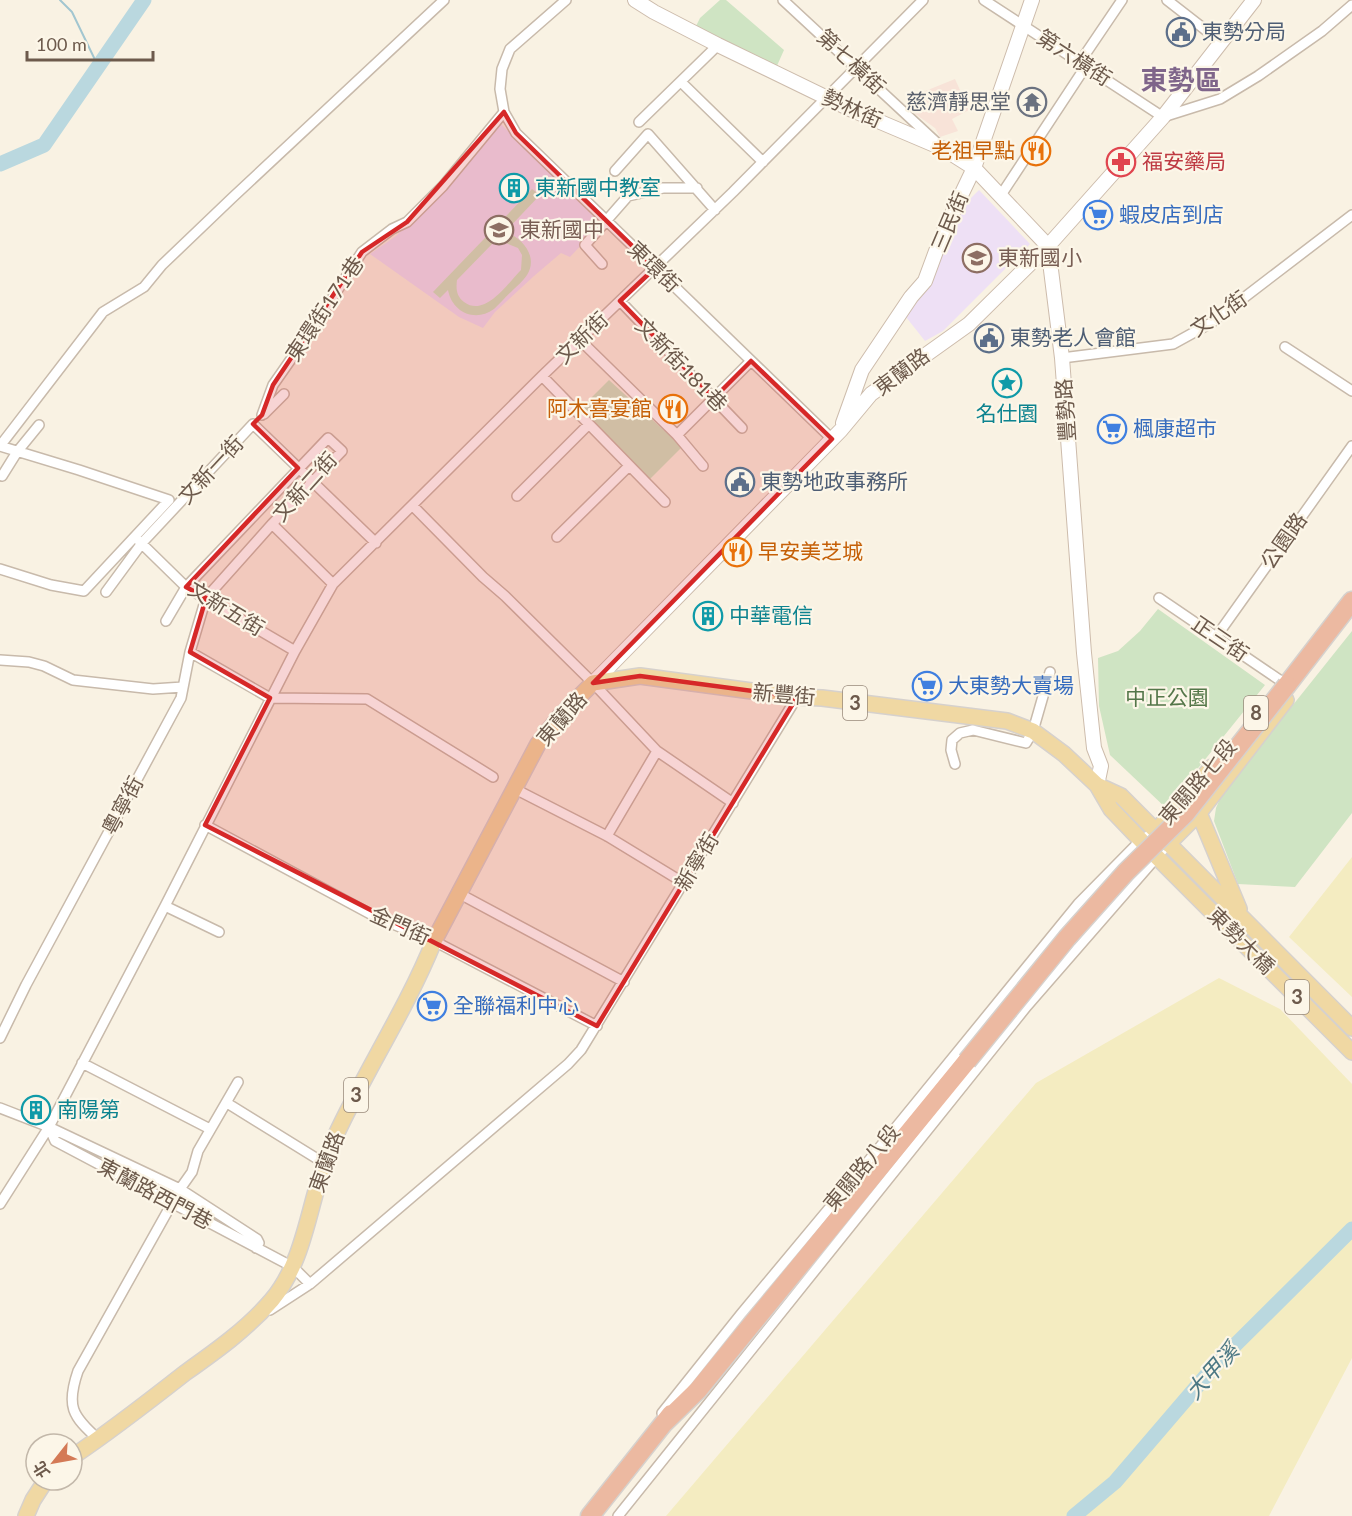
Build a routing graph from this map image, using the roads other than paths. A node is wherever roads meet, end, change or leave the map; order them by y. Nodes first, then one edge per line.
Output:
1 (444, 0) edge
2 (566, 0) edge
3 (635, 0) edge
4 (783, 0) edge
5 (923, 0) edge
6 (984, 0) edge
7 (1032, 0) edge
8 (1122, 0) edge
9 (1167, 0) edge
10 (1254, 0) edge
11 (1352, 5) edge
12 (1024, 25) junction
13 (1221, 42) junction
14 (718, 45) junction
15 (1083, 64) junction
16 (857, 67) junction
17 (681, 82) junction
18 (826, 98) junction
19 (504, 112) junction
20 (1163, 117) junction
21 (639, 122) dead end
22 (944, 149) junction
23 (763, 162) junction
24 (974, 168) junction
25 (615, 171) dead end
26 (697, 188) junction
27 (1001, 195) junction
28 (715, 210) junction
29 (1352, 215) edge
30 (606, 220) junction
31 (1048, 246) junction
32 (602, 264) dead end
33 (655, 268) junction
34 (620, 301) junction
35 (580, 340) junction
36 (1286, 347) dead end
37 (1062, 358) junction
38 (751, 361) junction
39 (542, 376) junction
40 (1352, 391) edge
41 (284, 394) dead end
42 (714, 398) junction
43 (262, 415) junction
44 (253, 424) junction
45 (589, 424) junction
46 (39, 425) dead end
47 (742, 428) dead end
48 (677, 435) junction
49 (836, 435) junction
50 (0, 446) edge
51 (1352, 446) edge
52 (17, 452) junction
53 (629, 465) junction
54 (703, 466) dead end
55 (298, 468) junction
56 (2, 476) dead end
57 (313, 482) junction
58 (517, 496) dead end
59 (664, 502) dead end
60 (414, 506) junction
61 (273, 524) junction
62 (557, 537) dead end
63 (139, 540) junction
64 (376, 543) junction
65 (0, 569) edge
66 (333, 584) junction
67 (186, 587) junction
68 (106, 592) dead end
69 (1352, 592) edge
70 (206, 598) junction
71 (1159, 598) dead end
72 (1352, 602) edge
73 (1352, 615) edge
74 (166, 621) dead end
75 (1216, 637) junction
76 (295, 651) junction
77 (190, 652) junction
78 (0, 660) edge
79 (1050, 672) dead end
80 (593, 683) junction
81 (1284, 683) junction
82 (183, 687) junction
83 (797, 697) junction
84 (270, 698) junction
85 (1033, 731) junction
86 (657, 751) junction
87 (1223, 754) junction
88 (956, 764) dead end
89 (1236, 765) junction
90 (493, 777) dead end
91 (1097, 785) junction
92 (515, 789) junction
93 (733, 803) junction
94 (1199, 813) junction
95 (205, 825) junction
96 (1156, 831) junction
97 (607, 836) junction
98 (1141, 840) junction
99 (1168, 844) junction
100 (1156, 856) junction
101 (684, 883) junction
102 (460, 894) junction
103 (165, 906) junction
104 (1241, 915) junction
105 (219, 932) dead end
106 (434, 941) junction
107 (624, 982) junction
108 (597, 1026) junction
109 (1352, 1028) edge
110 (0, 1038) edge
111 (1352, 1052) edge
112 (82, 1063) junction
113 (238, 1082) dead end
114 (226, 1102) junction
115 (0, 1108) edge
116 (49, 1127) junction
117 (210, 1129) junction
118 (324, 1163) junction
119 (866, 1164) junction
120 (888, 1178) junction
121 (180, 1190) junction
122 (173, 1203) junction
123 (0, 1204) edge
124 (256, 1248) junction
125 (293, 1267) junction
126 (310, 1284) junction
127 (255, 1319) junction
128 (667, 1429) junction
129 (98, 1439) junction
130 (84, 1449) edge
131 (38, 1492) edge
132 (26, 1516) edge
133 (580, 1516) edge
134 (590, 1516) edge
135 (605, 1516) edge
136 (618, 1516) edge

1 - 50 street
2 - 19 street, 東環街
3 - 14 street, 勢林街
4 - 16 street, 第七橫街
5 - 16 street, 文新街
6 - 12 street, 第六橫街
7 - 12 street, 三民街
8 - 15 street
9 - 13 street
10 - 13 street
11 - 20 street
12 - 15 street, 第六橫街
12 - 24 street, 三民街
13 - 20 street
14 - 17 street
14 - 18 street, 勢林街
15 - 20 street, 第六橫街
15 - 27 street
16 - 18 street, 文新街
16 - 22 street, 第七橫街
17 - 21 street
17 - 23 street
18 - 22 street, 勢林街
18 - 23 street, 文新街
19 - 30 street, 東環街
19 - 43 street, 東環街171巷
20 - 31 street
22 - 24 street, 勢林街
23 - 28 street, 文新街
24 - 27 street, 勢林街
24 - 49 street, 三民街
25 - 26 street
26 - 28 street
26 - 30 street
27 - 31 street, 勢林街
28 - 33 street, 文新街
29 - 37 street, 文化街
30 - 32 street
30 - 33 street, 東環街
31 - 37 street, 豐勢路
31 - 49 street, 東蘭路
33 - 34 street, 文新街
33 - 38 street, 東環街
34 - 35 street, 文新街
34 - 42 street, 文新街181巷
35 - 39 street, 文新街
35 - 48 street
36 - 40 street
37 - 91 street, 豐勢路
38 - 42 street
38 - 49 street, 東環街
39 - 45 street
39 - 60 street, 文新街
41 - 43 street
42 - 47 street, 文新街181巷
42 - 48 street
43 - 44 street
44 - 55 street, 文新一街
44 - 63 street, 文新一街
45 - 53 street
45 - 58 street
46 - 52 street
48 - 54 street
49 - 80 street, 東蘭路
50 - 52 street
51 - 75 street, 公園路
52 - 56 street
52 - 63 street
53 - 59 street
53 - 62 street
55 - 57 street, 文新一街
55 - 57 street, 文新二街
55 - 67 street, 文新二街
57 - 61 street, 文新二街
57 - 64 street, 文新一街
60 - 64 street, 文新街
60 - 80 street
61 - 66 street
61 - 70 street, 文新二街
63 - 65 street
63 - 67 street, 文新五街
63 - 68 street, 文新一街
64 - 66 street, 文新街
66 - 76 street, 文新街
67 - 70 street, 文新五街
67 - 74 street, 文新二街
69 - 81 main road, 東關路七段 / 8
70 - 76 street, 文新五街
70 - 77 street, 文新二街
71 - 75 street, 正三街
72 - 81 highway
73 - 89 main road, 東關路七段 / 8
75 - 81 street, 正三街
76 - 84 street, 文新街
77 - 82 street, 粵寧街
77 - 84 street
78 - 82 street
79 - 85 street
80 - 83 main road, 新豐街 / 3
80 - 86 street
80 - 92 main road, 東蘭路 / 3
81 - 87 main road, 東關路七段 / 8
81 - 128 highway, bridge
82 - 110 street, 粵寧街
83 - 85 main road, 新豐街 / 3
83 - 93 street, 新寧街
84 - 90 street
84 - 95 street
85 - 88 street
85 - 91 main road, 新豐街 / 3
86 - 93 street
86 - 97 street
87 - 89 main road
87 - 96 main road, 東關路七段 / 8
89 - 94 main road, 東關路七段 / 8
91 - 96 main road, 3
91 - 98 main road, 3
92 - 97 street
92 - 102 main road, 東蘭路 / 3
93 - 101 street, 新寧街
94 - 99 main road, 東關路七段 / 8
94 - 104 main road
95 - 103 street
95 - 106 street, 金門街
96 - 98 street, 東關路八段
96 - 99 main road, 3
97 - 101 street
98 - 100 main road, 3
98 - 119 street, 東關路八段
99 - 100 street, 東關路八段
99 - 104 main road, 東勢大橋 / 3
100 - 111 main road, 東勢大橋 / 3
100 - 120 street, 東關路八段
101 - 107 street, 新寧街
102 - 106 main road, 東蘭路 / 3
102 - 107 street
103 - 105 street
103 - 112 street
104 - 109 main road, 東勢大橋 / 3
106 - 108 street, 金門街
106 - 118 main road, 東蘭路 / 3
107 - 108 street, 新寧街
108 - 126 street, 東蘭路
112 - 116 street
112 - 117 street
113 - 114 street
114 - 117 street
114 - 118 street
115 - 116 street, 東蘭路西門巷
116 - 121 street
116 - 122 street, 東蘭路西門巷
116 - 123 street
117 - 121 street
118 - 125 main road, 東蘭路 / 3
119 - 128 highway
119 - 133 street, 東關路八段
120 - 128 highway
120 - 136 street, 東關路八段
121 - 122 street
121 - 124 street
122 - 124 street, 東蘭路西門巷
122 - 129 street
124 - 125 street, 東蘭路西門巷
125 - 126 street, 東蘭路西門巷
125 - 127 main road, 東蘭路 / 3
126 - 127 street, 東蘭路
127 - 129 main road, 東蘭路 / 3
128 - 134 highway
128 - 135 highway
129 - 130 main road, 東蘭路 / 3
131 - 132 main road

